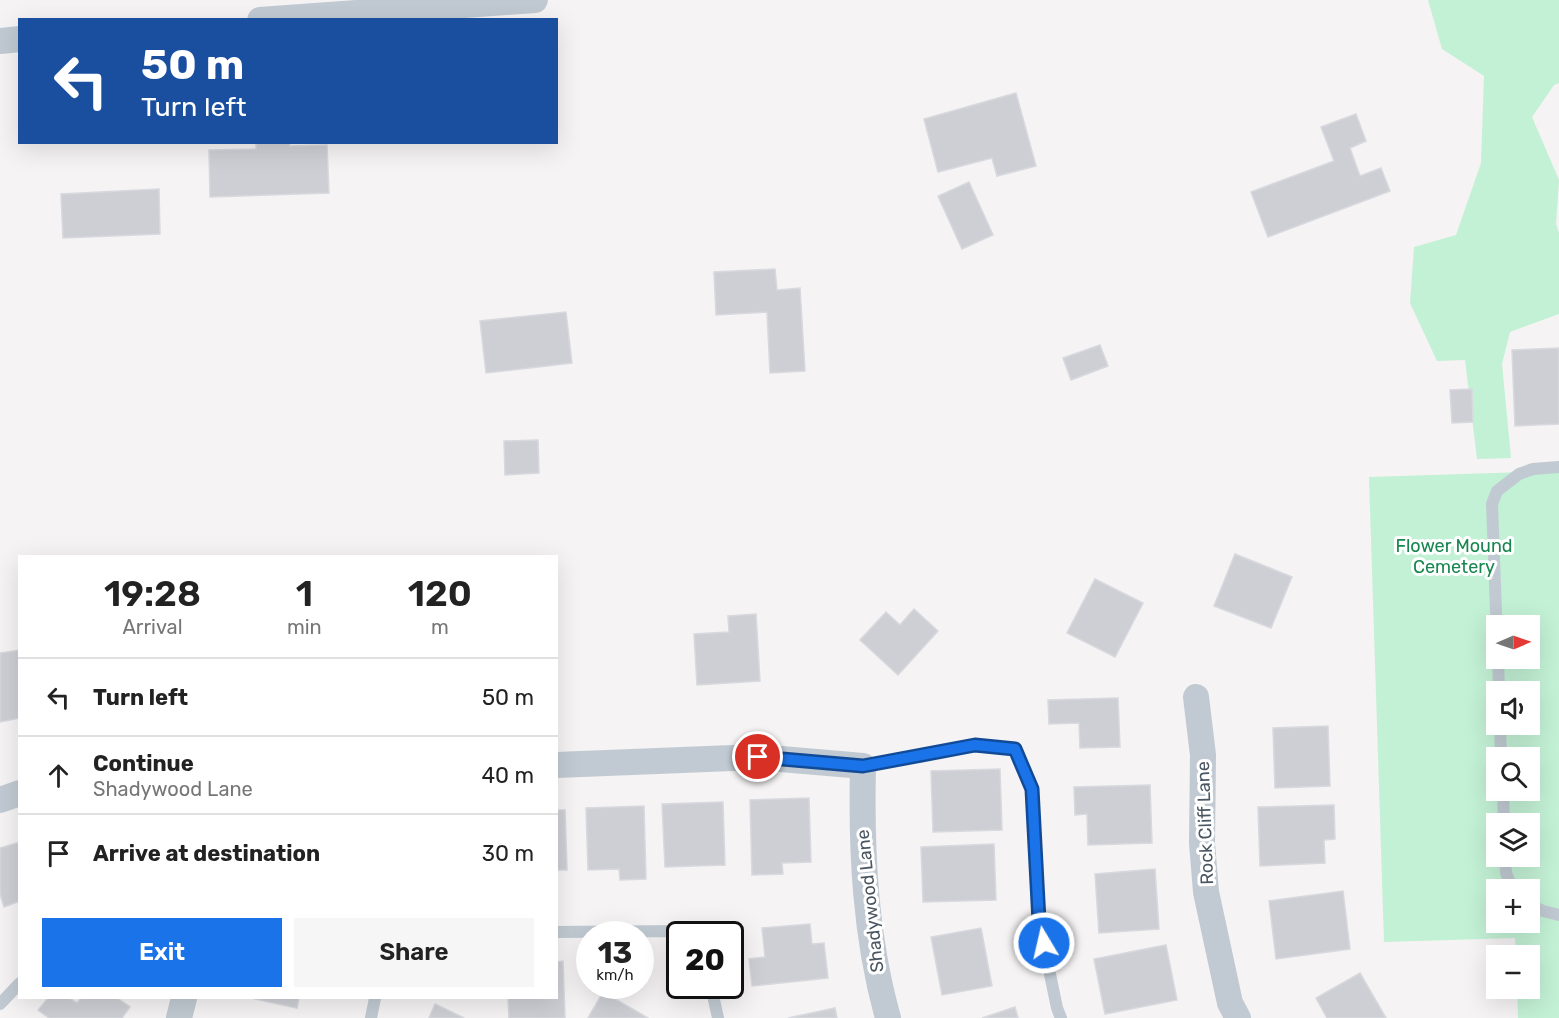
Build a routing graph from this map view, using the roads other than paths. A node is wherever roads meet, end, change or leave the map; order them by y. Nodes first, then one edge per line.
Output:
1 (535, 0) edge
2 (288, 18) edge
3 (18, 39) edge
4 (0, 41) edge
5 (1559, 466) edge
6 (1496, 615) edge
7 (1196, 697) dead end
8 (558, 765) edge
9 (863, 766) junction
10 (18, 794) edge
11 (0, 800) edge
12 (1540, 910) edge
13 (1559, 915) edge
14 (666, 931) edge
15 (558, 932) edge
16 (18, 985) edge
17 (184, 999) edge
18 (375, 999) edge
19 (714, 999) edge
20 (0, 1004) edge
21 (179, 1018) edge
22 (371, 1018) edge
23 (718, 1018) edge
24 (888, 1018) edge
25 (1061, 1018) edge
26 (1238, 1018) edge

1 - 2 street
3 - 4 street
5 - 6 lane
7 - 26 street, Rock Cliff Lane
8 - 9 street
9 - 24 street, Shadywood Lane
9 - 25 lane
10 - 11 street
12 - 13 lane
14 - 15 lane
16 - 20 lane
17 - 21 street
18 - 22 lane
19 - 23 lane

